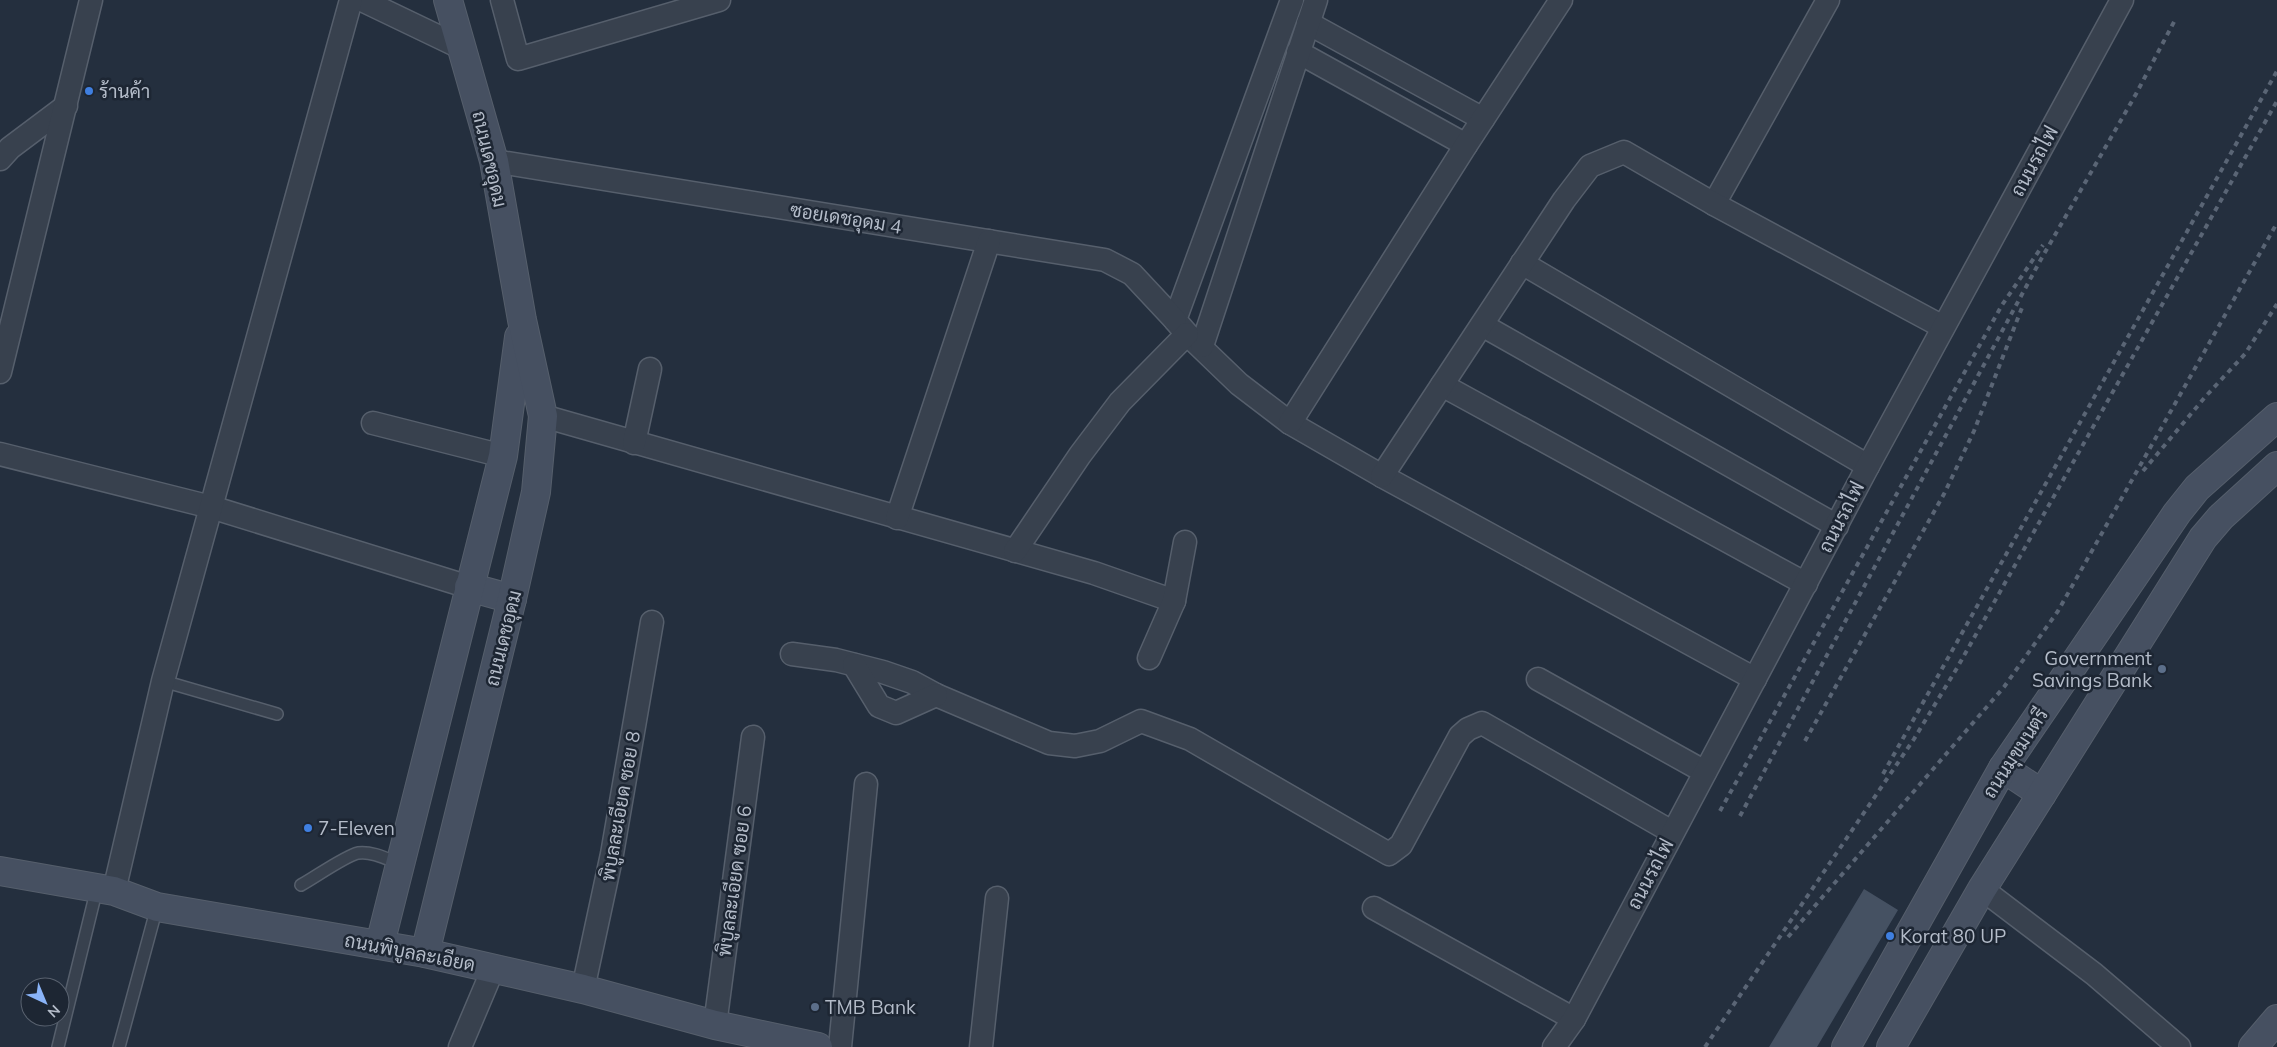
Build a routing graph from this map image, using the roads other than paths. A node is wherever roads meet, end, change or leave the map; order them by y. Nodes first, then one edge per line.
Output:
1 (91, 0) edge
2 (351, 0) edge
3 (362, 0) edge
4 (448, 0) edge
5 (502, 0) edge
6 (1292, 0) edge
7 (1316, 0) edge
8 (1561, 0) edge
9 (1828, 0) edge
10 (2122, 0) edge
11 (706, 2) edge
12 (1308, 23) junction
13 (462, 48) junction
14 (1298, 52) junction
15 (66, 106) junction
16 (1483, 119) junction
17 (1466, 145) junction
18 (3, 148) edge
19 (494, 161) junction
20 (1714, 204) junction
21 (989, 241) junction
22 (1522, 263) junction
23 (522, 320) junction
24 (1482, 325) junction
25 (1943, 327) junction
26 (1188, 333) junction
27 (650, 369) dead end
28 (0, 372) edge
29 (1442, 384) junction
30 (543, 416) junction
31 (2277, 417) edge
32 (373, 423) dead end
33 (1290, 423) junction
34 (634, 442) junction
35 (0, 454) edge
36 (503, 456) junction
37 (1868, 466) junction
38 (2277, 466) edge
39 (1382, 476) junction
40 (210, 507) junction
41 (897, 518) junction
42 (1837, 526) junction
43 (1185, 542) dead end
44 (1015, 551) junction
45 (1806, 584) junction
46 (469, 588) junction
47 (512, 599) junction
48 (1174, 601) junction
49 (652, 622) dead end
50 (792, 654) dead end
51 (1149, 658) dead end
52 (854, 666) junction
53 (1538, 679) dead end
54 (1755, 679) junction
55 (163, 681) junction
56 (936, 695) junction
57 (277, 714) dead end
58 (754, 737) dead end
59 (2003, 768) junction
60 (1704, 772) junction
61 (866, 784) dead end
62 (2042, 794) junction
63 (1672, 832) junction
64 (400, 864) junction
65 (0, 871) edge
66 (301, 886) dead end
67 (106, 889) junction
68 (1982, 889) junction
69 (997, 898) dead end
70 (157, 907) junction
71 (1374, 908) dead end
72 (380, 944) junction
73 (425, 953) junction
74 (493, 969) junction
75 (583, 989) junction
76 (2277, 1019) edge
77 (715, 1025) junction
78 (1560, 1039) edge
79 (58, 1047) edge
80 (120, 1047) edge
81 (460, 1047) edge
82 (818, 1047) edge
83 (840, 1047) edge
84 (981, 1047) edge
85 (1846, 1047) edge
86 (1891, 1047) edge
87 (2179, 1047) edge
88 (2253, 1047) edge

1 - 15 street
2 - 40 street
3 - 13 street
4 - 13 main road, ถนนเดชอุดม
5 - 11 street
6 - 26 street
7 - 12 street
8 - 16 street
9 - 20 street
10 - 25 street, ถนนรถไฟ
12 - 14 street
12 - 16 street
13 - 19 main road, ถนนเดชอุดม
14 - 17 street
14 - 26 street
15 - 18 street
15 - 28 street
16 - 17 street
17 - 33 street
19 - 21 street, ซอยเดชอุดม 4
19 - 23 main road, ถนนเดชอุดม
20 - 22 street
20 - 25 street
21 - 26 street, ซอยเดชอุดม 4
21 - 41 street
22 - 24 street
22 - 37 street
23 - 30 main road, ถนนเดชอุดม
23 - 36 main road, ถนนเดชอุดม
24 - 29 street
24 - 42 street
25 - 37 street, ถนนรถไฟ
26 - 33 street, ซอยเดชอุดม 4
26 - 44 street
27 - 34 street
29 - 39 street
29 - 45 street
30 - 34 street
30 - 47 main road, ถนนเดชอุดม
31 - 59 main road, ถนนมุขมนตรี
32 - 36 street
33 - 39 street, ซอยเดชอุดม 4
34 - 41 street
35 - 40 street
36 - 46 main road, ถนนเดชอุดม
37 - 42 street, ถนนรถไฟ
38 - 62 main road
39 - 54 street, ซอยเดชอุดม 4
40 - 46 street
40 - 55 street
41 - 44 street
42 - 45 street, ถนนรถไฟ
43 - 48 street
44 - 48 street
45 - 54 street, ถนนรถไฟ
46 - 47 main road
46 - 64 main road, ถนนเดชอุดม
47 - 73 main road, ถนนเดชอุดม
48 - 51 street
49 - 75 street, พิบูลละเอียด ซอย 8
50 - 52 street
52 - 56 street
52 - 56 street
53 - 60 street
54 - 60 street, ถนนรถไฟ
55 - 57 lane
55 - 67 street
56 - 63 street
58 - 77 street, พิบูลละเอียด ซอย 6
59 - 62 main road
59 - 85 main road, ถนนมุขมนตรี
60 - 63 street, ถนนรถไฟ
61 - 83 street
62 - 68 main road
63 - 78 street, ถนนรถไฟ
64 - 66 lane
64 - 72 main road, ถนนเดชอุดม
65 - 67 main road, ถนนพิบูลละเอียด
67 - 70 main road, ถนนพิบูลละเอียด
67 - 79 lane
68 - 86 main road
68 - 87 street
69 - 84 street
70 - 72 main road, ถนนพิบูลละเอียด
70 - 80 lane
71 - 78 street
72 - 73 main road, ถนนพิบูลละเอียด
73 - 74 main road, ถนนพิบูลละเอียด
74 - 75 main road, ถนนพิบูลละเอียด
74 - 81 street
75 - 77 main road, ถนนพิบูลละเอียด
76 - 88 main road
77 - 82 main road, ถนนพิบูลละเอียด

